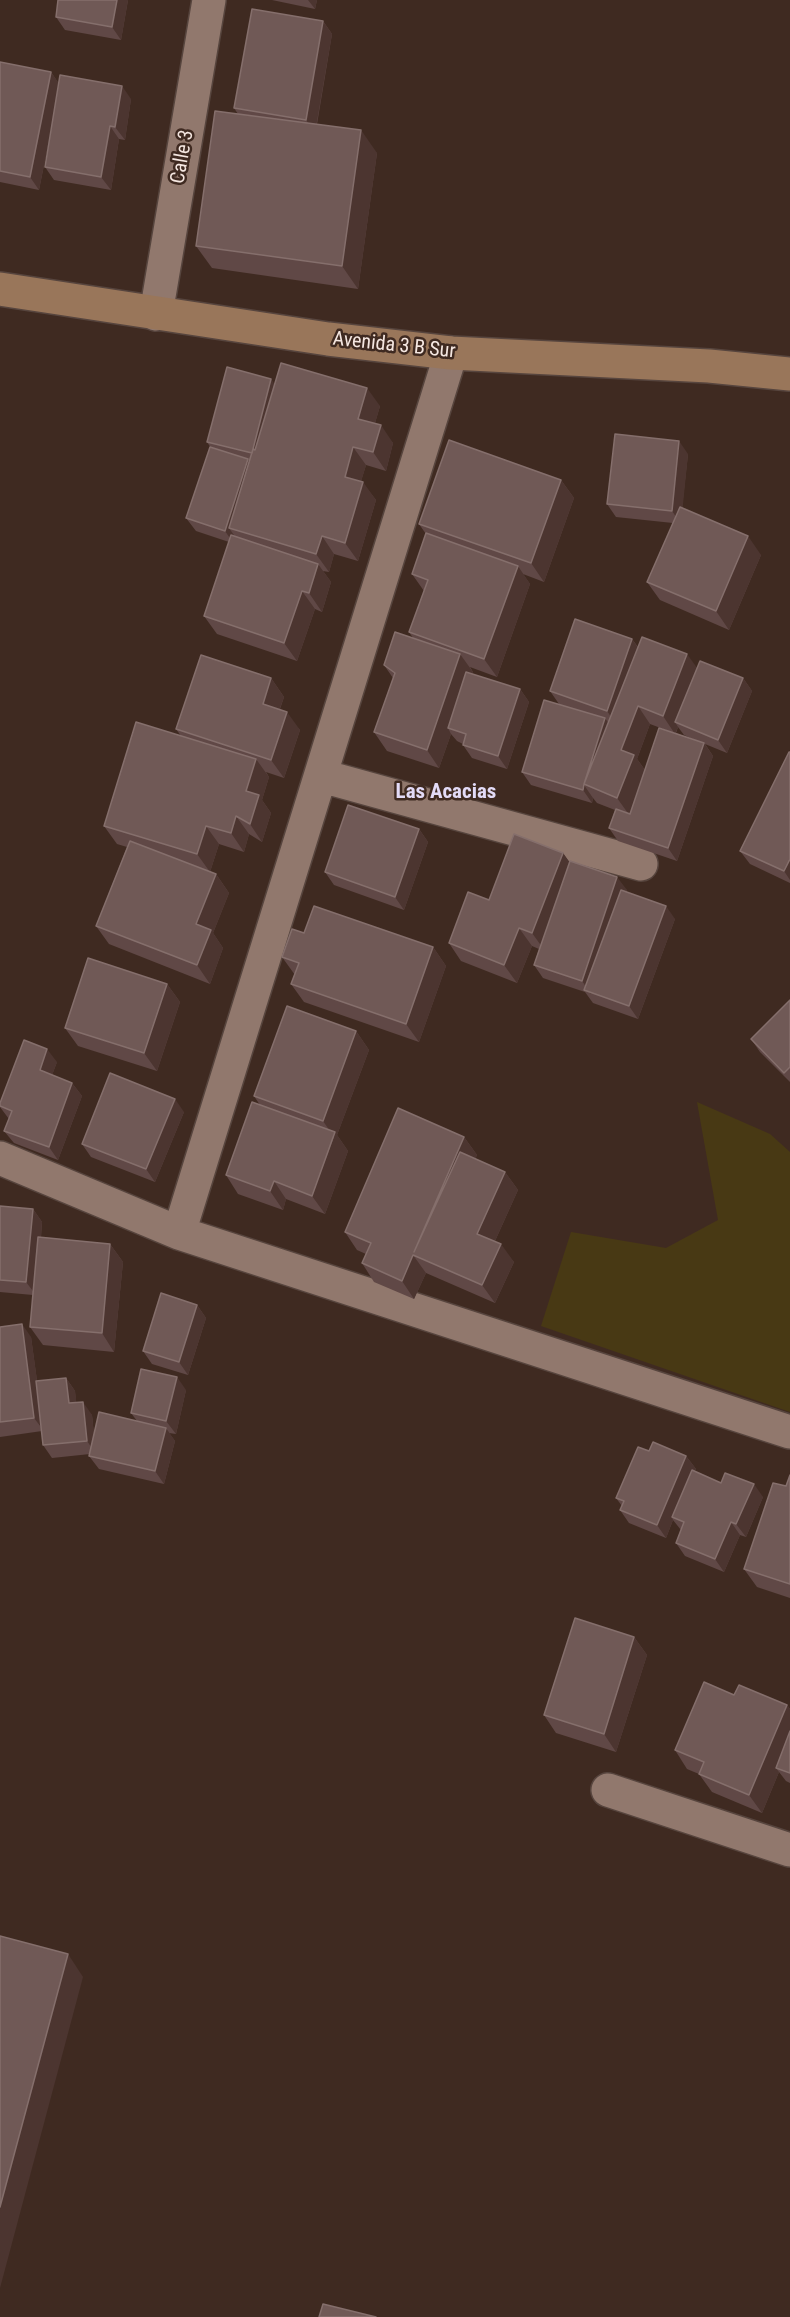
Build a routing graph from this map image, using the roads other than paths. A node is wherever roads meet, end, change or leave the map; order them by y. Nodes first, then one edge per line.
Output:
1 (209, 0) edge
2 (0, 289) edge
3 (156, 314) junction
4 (452, 353) junction
5 (790, 374) edge
6 (322, 776) junction
7 (640, 864) dead end
8 (0, 1158) edge
9 (179, 1233) junction
10 (790, 1432) edge
11 (608, 1790) dead end
12 (790, 1850) edge

1 - 3 street, Calle 3
2 - 3 street, Avenida 3 B Sur
3 - 4 street, Avenida 3 B Sur
4 - 5 street, Avenida 3 B Sur
4 - 6 street
6 - 7 street
6 - 9 street
8 - 9 street
9 - 10 street
11 - 12 street

